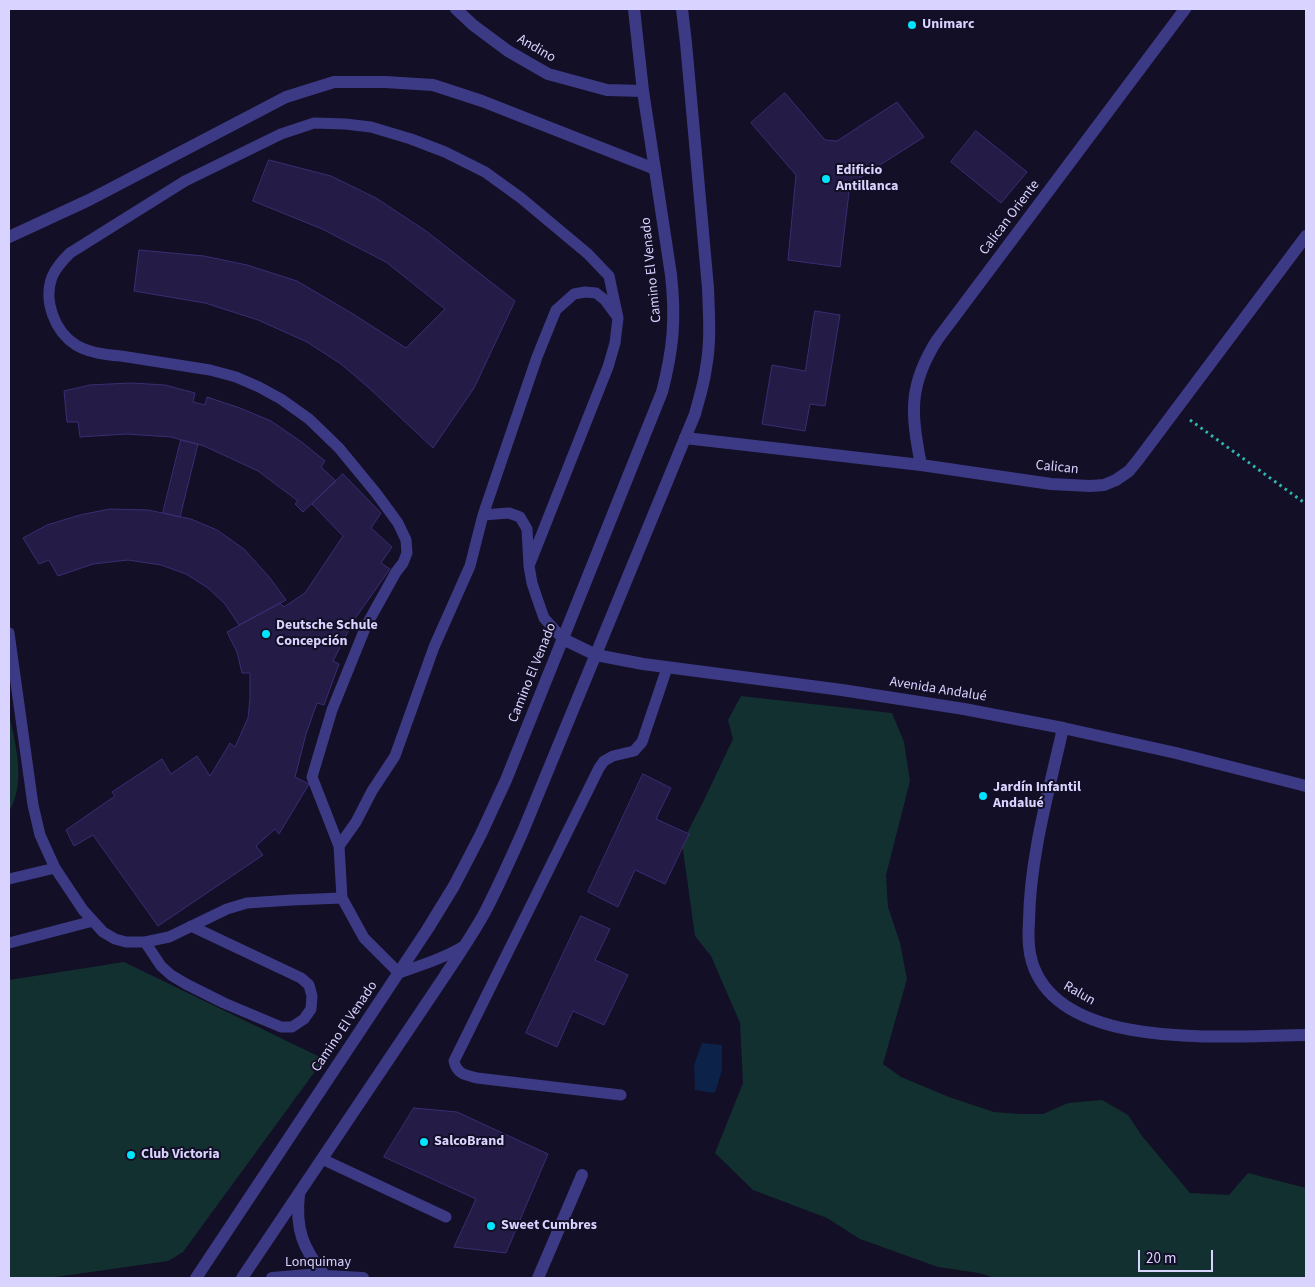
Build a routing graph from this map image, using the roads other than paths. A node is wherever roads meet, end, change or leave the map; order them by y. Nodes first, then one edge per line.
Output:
1 (456, 9) edge
2 (634, 9) edge
3 (682, 9) edge
4 (1185, 9) edge
5 (643, 91) junction
6 (655, 169) junction
7 (1306, 236) edge
8 (9, 237) edge
9 (618, 318) junction
10 (685, 438) junction
11 (922, 465) junction
12 (482, 515) junction
13 (529, 566) junction
14 (9, 633) edge
15 (563, 639) junction
16 (596, 655) junction
17 (667, 668) junction
18 (1063, 728) junction
19 (1306, 786) edge
20 (339, 846) junction
21 (55, 868) junction
22 (9, 879) edge
23 (342, 898) junction
24 (93, 922) junction
25 (190, 926) junction
26 (145, 942) junction
27 (9, 943) edge
28 (466, 945) junction
29 (399, 973) junction
30 (1306, 1035) edge
31 (621, 1095) dead end
32 (322, 1159) junction
33 (582, 1175) dead end
34 (299, 1194) junction
35 (446, 1218) dead end
36 (325, 1276) junction
37 (196, 1278) edge
38 (242, 1278) edge
39 (272, 1278) edge
40 (363, 1278) edge
41 (538, 1278) edge

1 - 5 street, Andino
2 - 5 street, Camino El Venado
3 - 10 street
4 - 11 street, Calican Oriente
5 - 6 street, Camino El Venado
6 - 8 street
6 - 15 street, Camino El Venado
7 - 11 street, Calican
9 - 12 lane
9 - 13 lane
9 - 20 lane
10 - 11 street, Calican
10 - 16 street
12 - 13 lane
12 - 20 lane
13 - 15 lane
14 - 21 lane
15 - 16 street, Avenida Andalué
15 - 29 street, Camino El Venado
16 - 17 street, Avenida Andalué
16 - 28 street
17 - 18 street, Avenida Andalué
17 - 31 lane
18 - 19 street, Avenida Andalué
18 - 30 street, Ralun
20 - 23 lane
21 - 22 lane
21 - 24 lane
23 - 25 lane
23 - 29 lane
24 - 26 lane
24 - 27 lane
25 - 26 lane
25 - 26 lane
28 - 29 lane
28 - 32 street
29 - 37 street, Camino El Venado
32 - 34 street
32 - 35 lane
33 - 41 street
34 - 36 street
34 - 38 street
36 - 39 street, Lonquimay
36 - 40 street, Lonquimay

